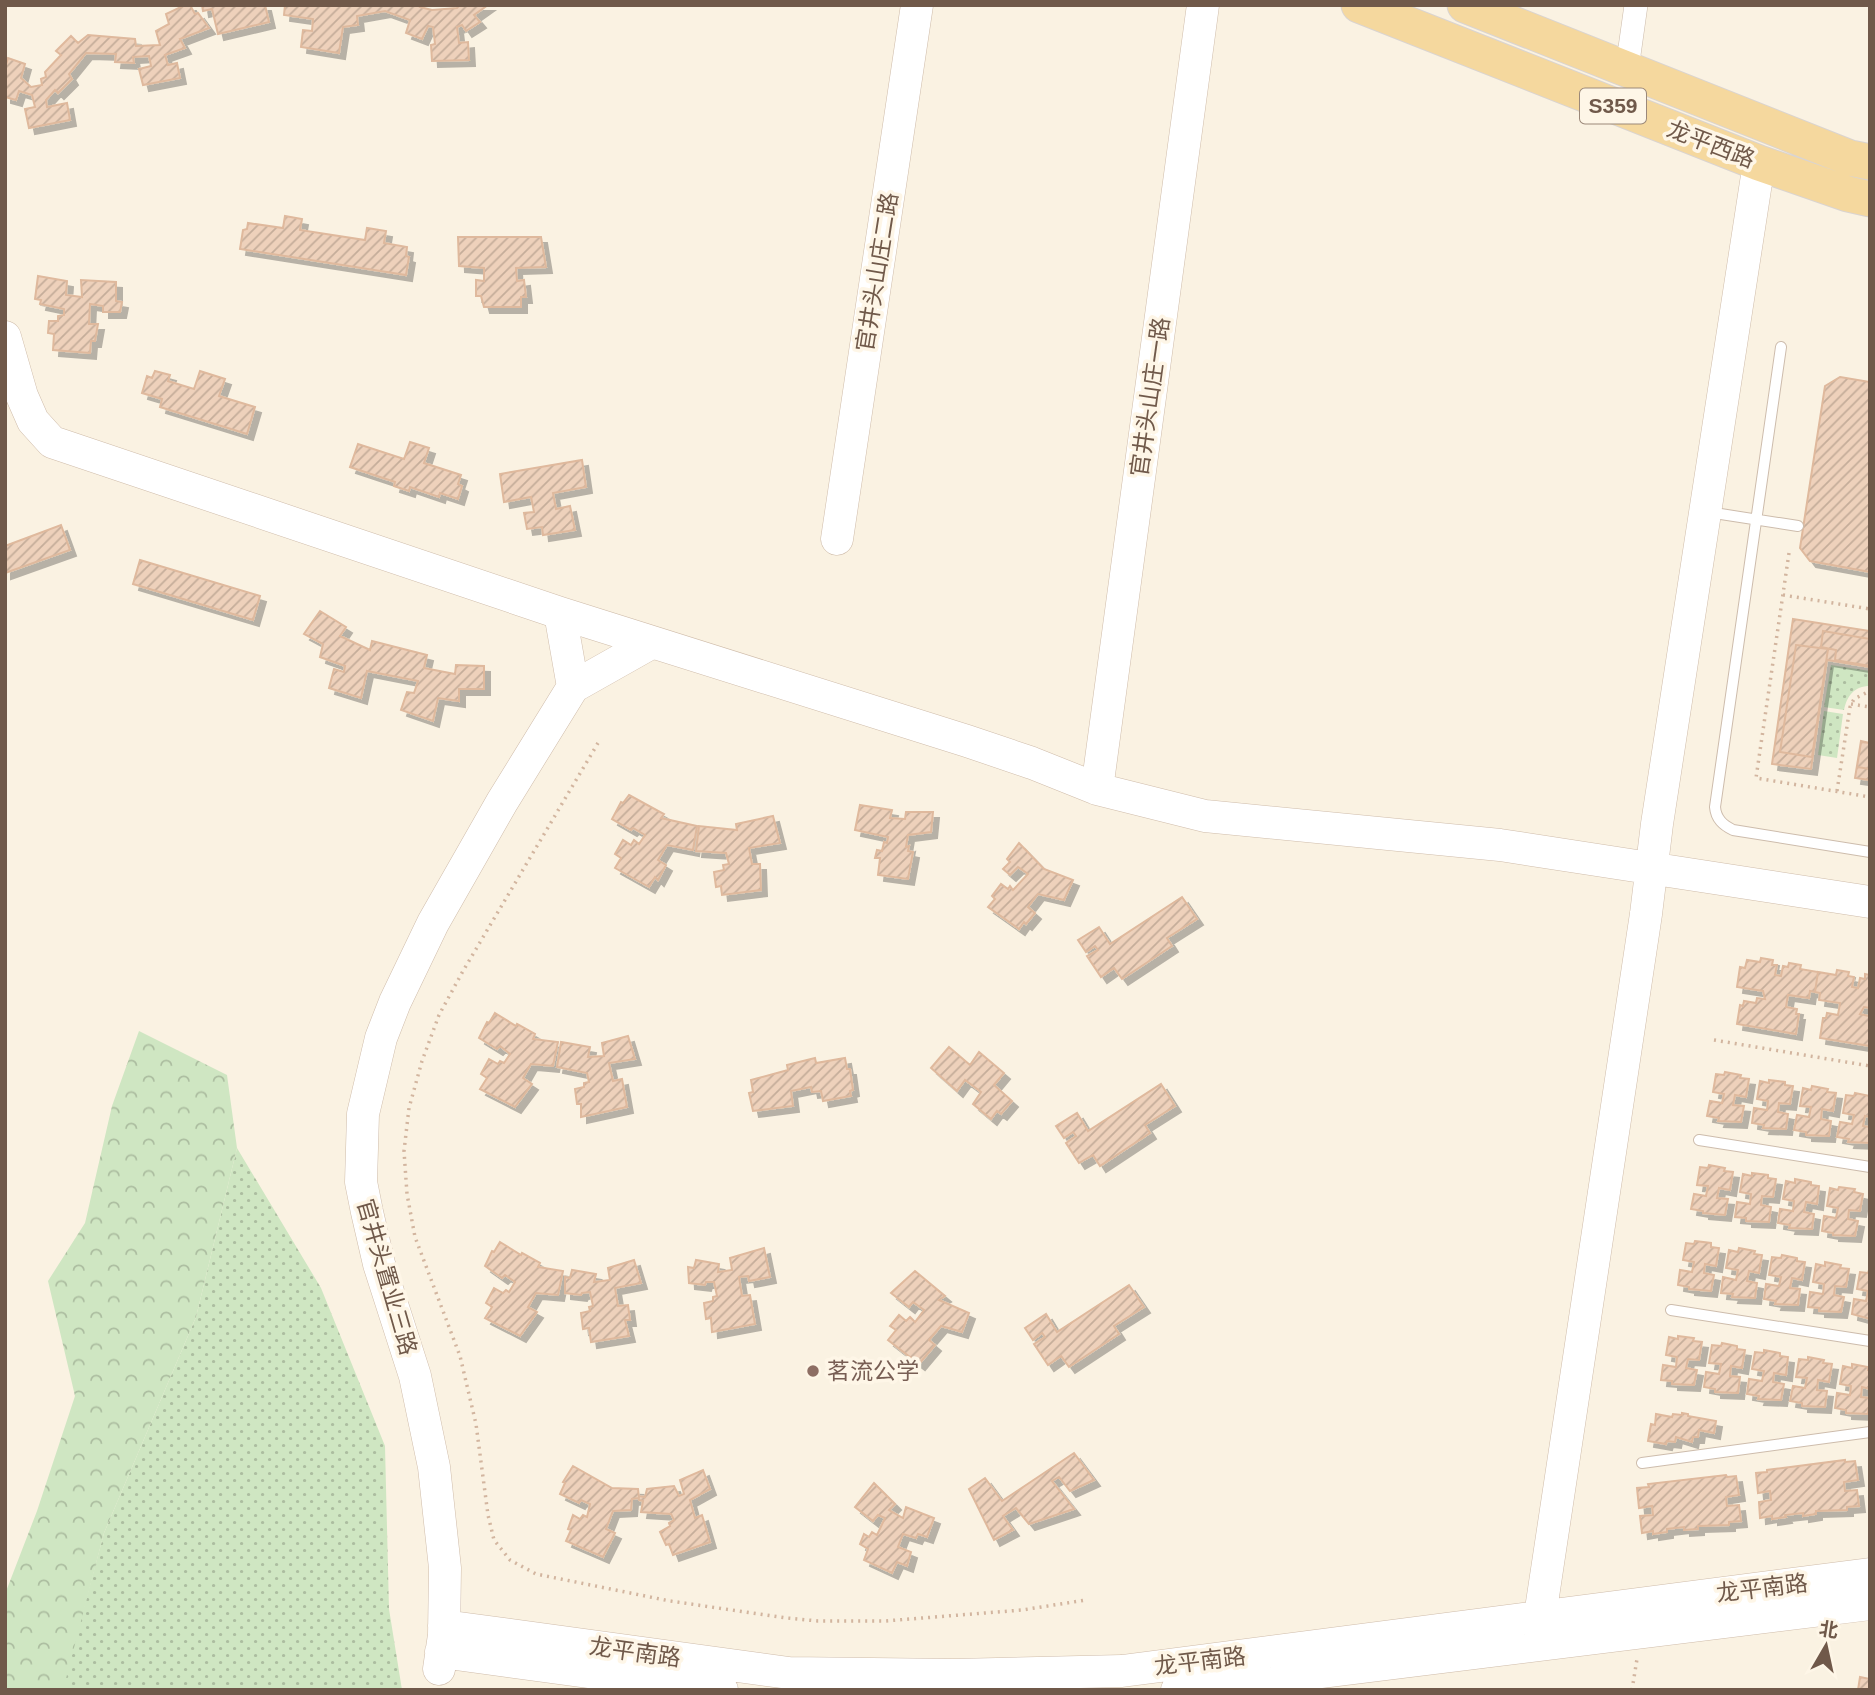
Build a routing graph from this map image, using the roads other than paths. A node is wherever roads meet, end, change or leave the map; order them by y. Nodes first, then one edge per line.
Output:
1 (917, 5) edge
2 (1203, 5) edge
3 (1359, 5) edge
4 (1465, 5) edge
5 (1636, 5) edge
6 (1627, 69) junction
7 (1870, 162) edge
8 (1759, 163) junction
9 (1870, 199) edge
10 (5, 337) edge
11 (1781, 347) dead end
12 (1705, 512) junction
13 (1755, 520) junction
14 (1798, 526) dead end
15 (837, 539) dead end
16 (559, 613) junction
17 (651, 643) junction
18 (573, 687) junction
19 (1097, 789) junction
20 (1870, 852) edge
21 (1651, 868) junction
22 (1870, 902) edge
23 (1699, 1140) dead end
24 (1870, 1167) edge
25 (1671, 1310) dead end
26 (1870, 1341) edge
27 (1870, 1432) edge
28 (1643, 1463) dead end
29 (1870, 1574) edge
30 (1870, 1604) edge
31 (1540, 1616) junction
32 (441, 1649) junction
33 (722, 1690) edge
34 (1177, 1690) edge

1 - 15 street, 官井头山庄二路
2 - 19 street, 官井头山庄一路
3 - 8 main road, 龙平西路 / S359
4 - 6 main road, 龙平西路 / S359
5 - 6 street
6 - 7 main road, 龙平西路 / S359
8 - 9 main road, 龙平西路 / S359
8 - 12 street
10 - 16 street
11 - 13 lane
12 - 13 lane
12 - 21 street
13 - 14 lane
13 - 20 lane
16 - 17 street
16 - 18 street
17 - 18 street, 官井头置业三路
17 - 19 street
18 - 32 street, 官井头置业三路
19 - 21 street
21 - 22 street
21 - 31 street
23 - 24 lane
25 - 26 lane
27 - 28 lane
29 - 31 street, 龙平南路
30 - 34 street, 龙平南路
31 - 32 street, 龙平南路
32 - 33 street, 龙平南路

